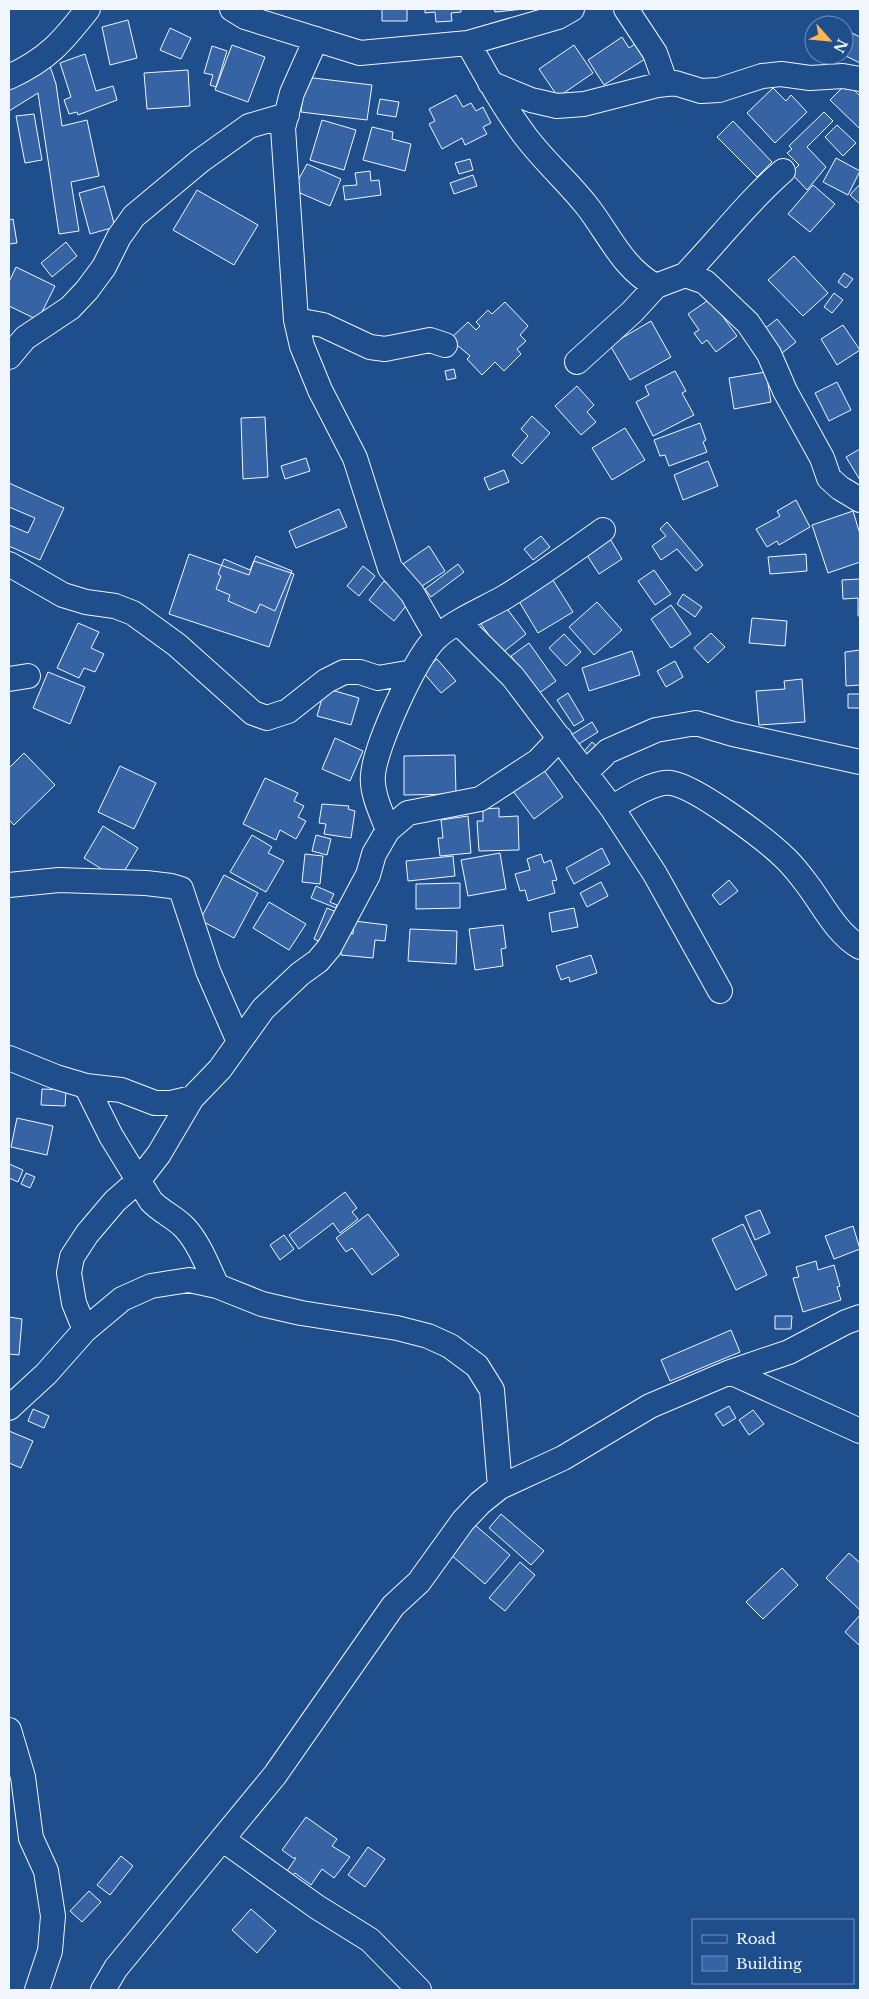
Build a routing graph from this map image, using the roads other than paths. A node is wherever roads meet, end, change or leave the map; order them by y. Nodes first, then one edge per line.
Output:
1 (88, 9) edge
2 (232, 9) edge
3 (572, 9) edge
4 (626, 9) edge
5 (316, 40) junction
6 (468, 43) junction
7 (9, 77) edge
8 (860, 79) edge
9 (490, 83) junction
10 (666, 84) junction
11 (287, 115) junction
12 (783, 171) dead end
13 (685, 275) junction
14 (656, 286) junction
15 (296, 320) junction
16 (445, 345) dead end
17 (9, 357) edge
18 (577, 362) dead end
19 (860, 500) edge
20 (602, 530) dead end
21 (9, 564) edge
22 (458, 622) junction
23 (437, 637) junction
24 (413, 672) junction
25 (560, 738) junction
26 (860, 762) edge
27 (585, 773) junction
28 (612, 808) junction
29 (388, 830) junction
30 (9, 885) edge
31 (860, 947) edge
32 (720, 991) dead end
33 (239, 1042) junction
34 (9, 1058) edge
35 (86, 1086) junction
36 (192, 1098) junction
37 (139, 1180) junction
38 (217, 1286) junction
39 (860, 1317) edge
40 (84, 1330) junction
41 (730, 1372) junction
42 (9, 1408) edge
43 (860, 1431) edge
44 (500, 1487) junction
45 (9, 1730) edge
46 (222, 1839) junction
47 (36, 1990) edge
48 (103, 1990) edge
49 (419, 1990) edge

1 - 7 street
2 - 5 street
3 - 6 street
4 - 10 street
5 - 6 street
5 - 11 street
6 - 9 street
8 - 10 street
9 - 10 street
9 - 14 street
11 - 15 street
11 - 17 street
12 - 13 street
13 - 14 street
13 - 19 street
14 - 18 street
15 - 16 street
15 - 23 street
20 - 22 street
21 - 24 street
22 - 23 street
22 - 25 street
23 - 24 street
24 - 29 street
25 - 27 street
25 - 29 street
26 - 27 street
27 - 28 street
28 - 31 street
28 - 32 street
29 - 33 street
30 - 33 street
33 - 36 street
34 - 35 street
35 - 36 street
35 - 37 street
36 - 37 street
37 - 38 street
37 - 40 street
38 - 40 street
38 - 44 street
39 - 41 street
40 - 42 street
41 - 43 street
41 - 44 street
44 - 46 street
45 - 47 street
46 - 48 street
46 - 49 street

